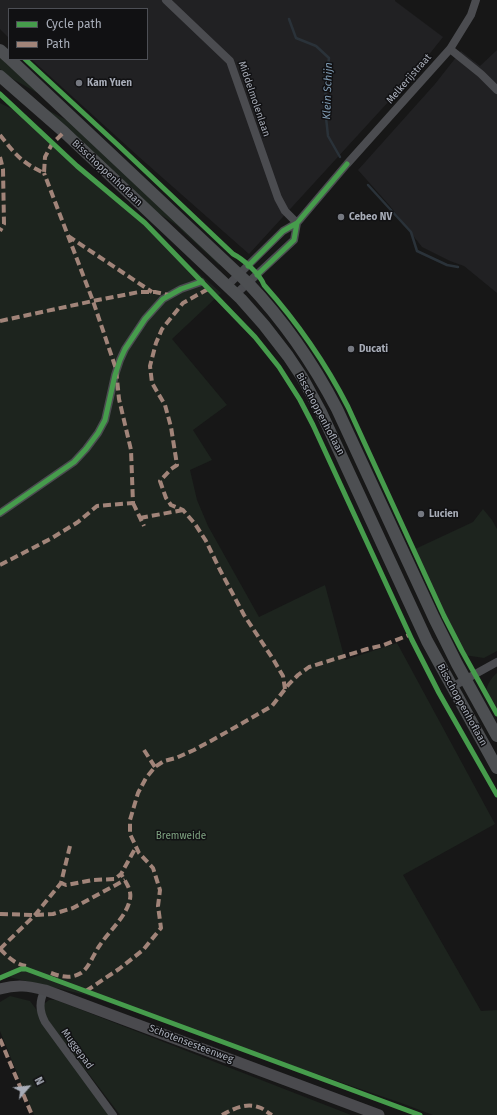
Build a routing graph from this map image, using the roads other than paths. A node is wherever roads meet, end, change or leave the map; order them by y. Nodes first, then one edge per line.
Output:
1 (166, 0) edge
2 (476, 0) edge
3 (450, 49) junction
4 (0, 50) edge
5 (8, 58) edge
6 (10, 60) edge
7 (0, 76) edge
8 (497, 90) edge
9 (297, 223) junction
10 (244, 279) junction
11 (201, 282) dead end
12 (232, 290) junction
13 (0, 513) edge
14 (497, 662) edge
15 (466, 679) junction
16 (452, 687) junction
17 (497, 736) edge
18 (497, 768) edge
19 (0, 988) edge
20 (45, 990) junction
21 (113, 1115) edge
22 (379, 1115) edge

1 - 9 street, Middelmolenlaan
2 - 3 street, Melkerijstraat
3 - 8 street
3 - 9 street, Melkerijstraat
4 - 5 main road, Bisschoppenhoflaan
6 - 10 main road, Bisschoppenhoflaan
7 - 12 main road, Bisschoppenhoflaan
9 - 10 street
9 - 10 street
10 - 12 street
10 - 12 street
10 - 15 main road, Bisschoppenhoflaan
11 - 13 street
12 - 16 main road, Bisschoppenhoflaan
14 - 15 street
15 - 16 street
15 - 17 main road, Bisschoppenhoflaan
16 - 18 main road, Bisschoppenhoflaan
19 - 20 street, Schotensesteenweg
20 - 21 street, Muggepad
20 - 22 street, Schotensesteenweg

